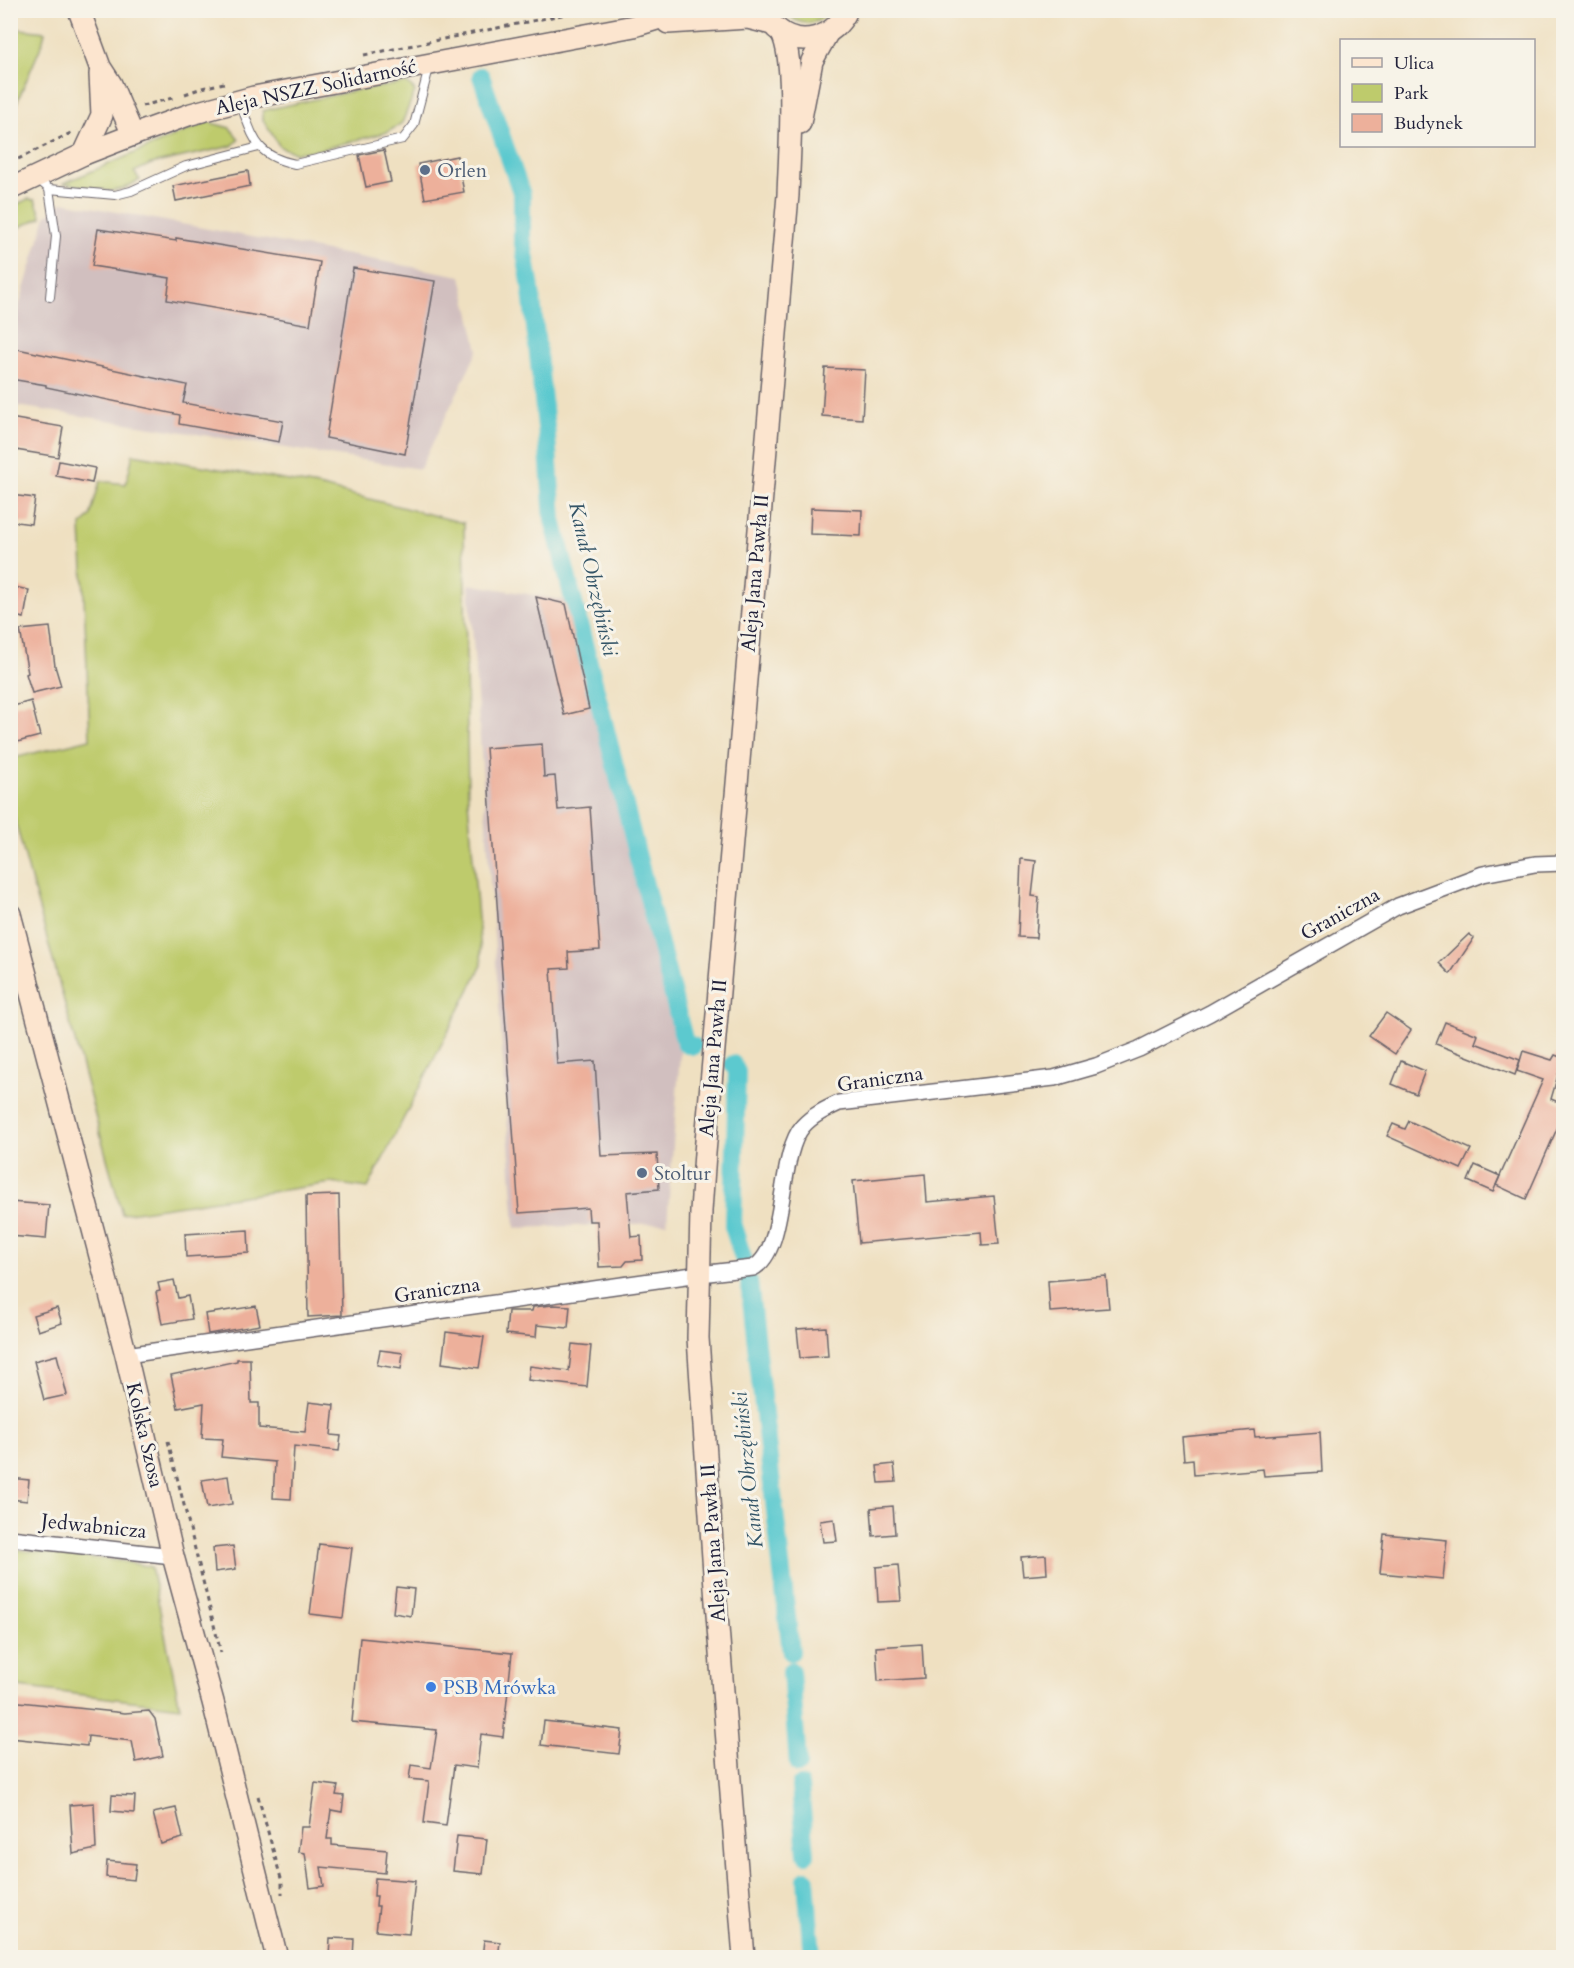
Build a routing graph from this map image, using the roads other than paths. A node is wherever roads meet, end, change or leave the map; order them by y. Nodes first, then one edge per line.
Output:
1 (79, 10) edge
2 (686, 10) edge
3 (847, 10) edge
4 (772, 22) edge
5 (634, 26) junction
6 (827, 34) junction
7 (430, 64) junction
8 (100, 67) junction
9 (239, 101) junction
10 (133, 135) junction
11 (260, 147) junction
12 (84, 154) junction
13 (42, 183) junction
14 (10, 189) edge
15 (788, 195) junction
16 (50, 297) dead end
17 (1563, 863) edge
18 (10, 914) edge
19 (700, 1274) junction
20 (126, 1355) junction
21 (10, 1538) edge
22 (173, 1556) junction
23 (277, 1958) edge
24 (744, 1958) edge

1 - 8 main road
2 - 5 main road, Aleja NSZZ Solidarność
3 - 6 main road, Aleja Jana Pawła II
4 - 5 main road, Aleja NSZZ Solidarność
4 - 6 main road, Aleja NSZZ Solidarność
4 - 15 main road, Aleja Jana Pawła II
5 - 7 main road, Aleja NSZZ Solidarność
6 - 15 main road, Aleja Jana Pawła II
7 - 9 main road, Aleja NSZZ Solidarność
7 - 11 lane
8 - 10 main road
8 - 12 main road
9 - 10 main road, Aleja NSZZ Solidarność
9 - 11 lane
10 - 12 main road, Aleja NSZZ Solidarność
11 - 13 lane
12 - 13 main road, Aleja NSZZ Solidarność
13 - 14 main road, Aleja NSZZ Solidarność
13 - 16 lane
15 - 19 main road, Aleja Jana Pawła II
17 - 19 street, Graniczna
18 - 20 main road, Kolska Szosa
19 - 20 street, Graniczna
19 - 24 main road, Aleja Jana Pawła II
20 - 22 main road, Kolska Szosa
21 - 22 street, Jedwabnicza
22 - 23 main road, Kolska Szosa

